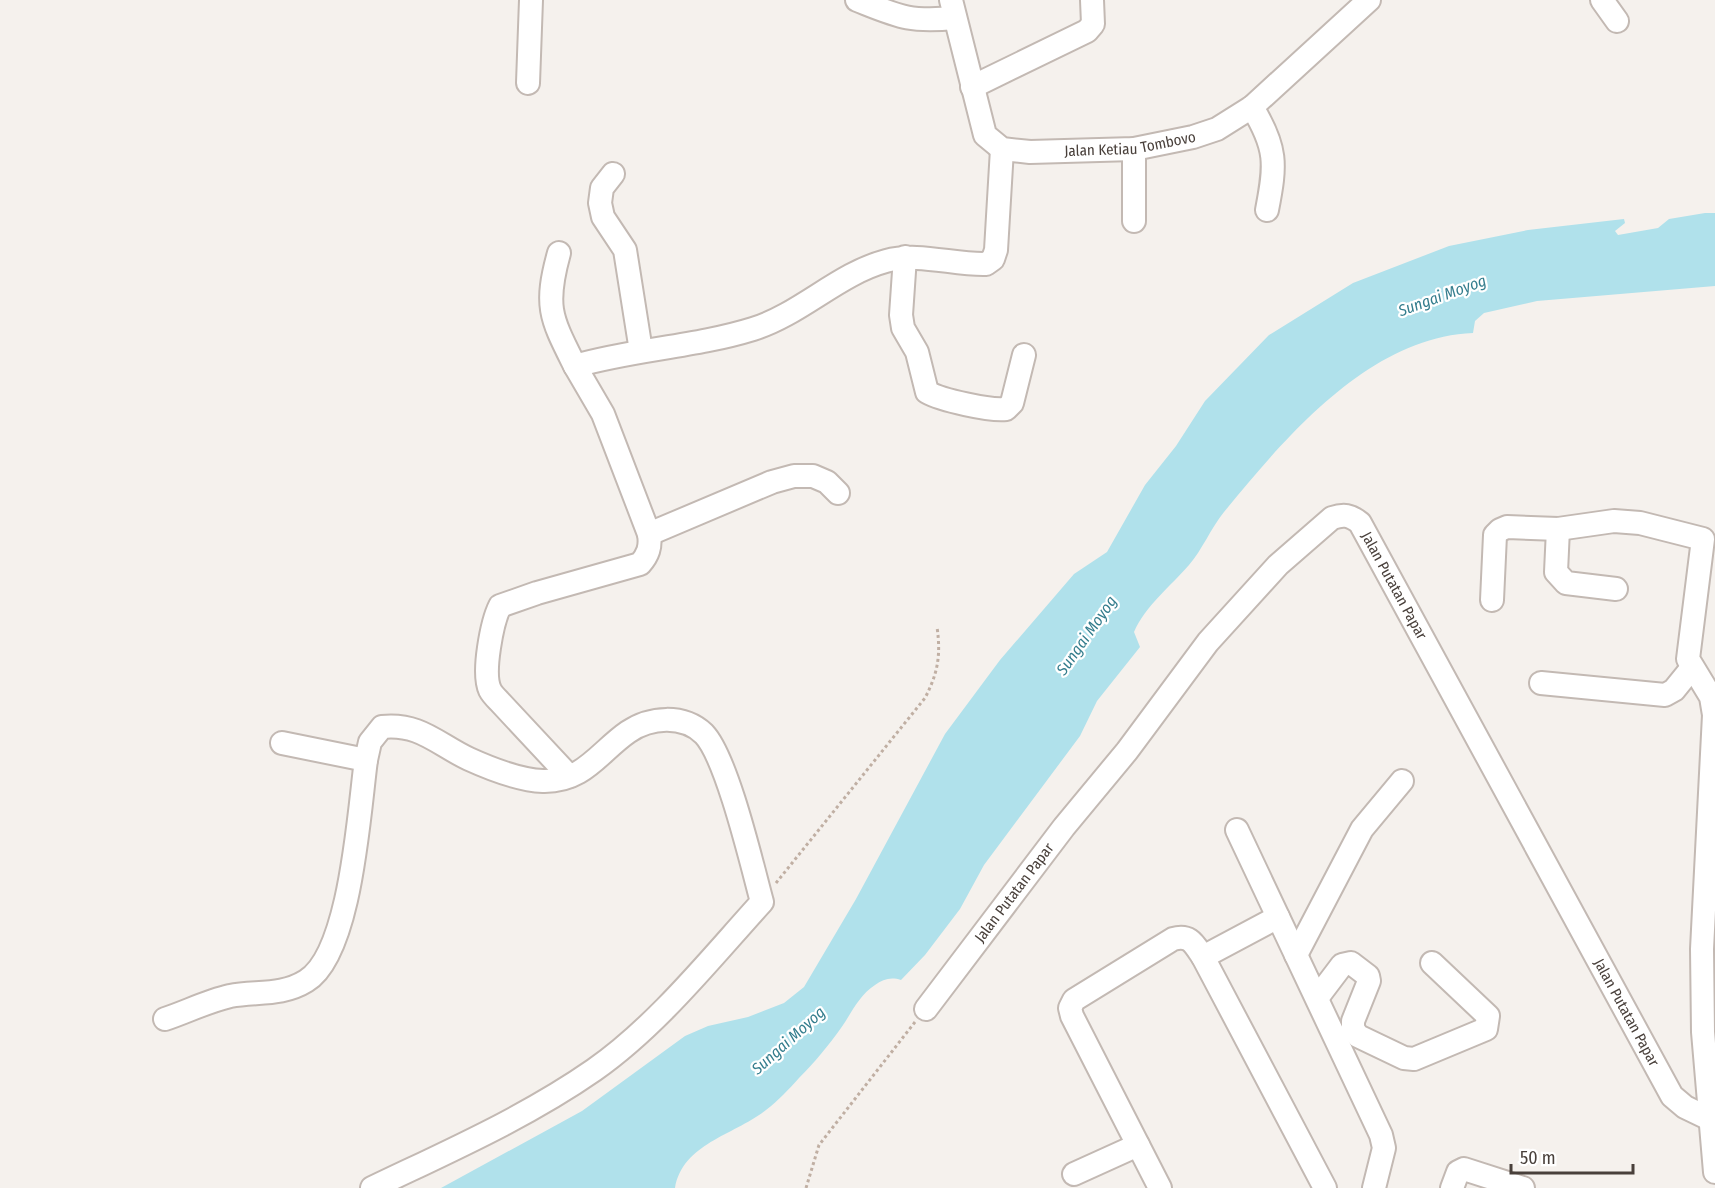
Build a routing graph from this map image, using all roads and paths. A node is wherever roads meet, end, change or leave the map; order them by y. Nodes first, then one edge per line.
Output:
1 (531, 0) edge
2 (857, 0) edge
3 (1092, 0) edge
4 (1369, 0) edge
5 (1602, 0) edge
6 (953, 9) edge
7 (1617, 21) dead end
8 (528, 83) dead end
9 (972, 87) junction
10 (1252, 107) junction
11 (1002, 149) junction
12 (1134, 149) junction
13 (613, 174) dead end
14 (1267, 210) dead end
15 (1134, 220) dead end
16 (559, 253) dead end
17 (905, 257) junction
18 (641, 351) junction
19 (1024, 355) dead end
20 (575, 366) junction
21 (838, 493) dead end
22 (1558, 529) junction
23 (649, 534) junction
24 (1616, 588) dead end
25 (1492, 600) dead end
26 (938, 627) dead end
27 (1691, 669) junction
28 (1541, 683) dead end
29 (282, 742) dead end
30 (366, 760) junction
31 (569, 776) junction
32 (1402, 781) dead end
33 (1237, 830) dead end
34 (762, 902) junction
35 (1278, 917) junction
36 (1296, 955) junction
37 (1203, 957) junction
38 (1432, 963) dead end
39 (1317, 998) junction
40 (926, 1009) joint
41 (165, 1019) dead end
42 (1712, 1120) junction
43 (1138, 1146) junction
44 (1715, 1172) edge
45 (1074, 1174) dead end
46 (372, 1188) edge
47 (806, 1188) edge
48 (1160, 1188) edge
49 (1325, 1188) edge
50 (1374, 1188) edge
51 (1452, 1188) edge
52 (1523, 1188) edge

1 - 8 street
2 - 6 street
3 - 9 street
4 - 10 street, Jalan Ketiau Tombovo
5 - 7 street
6 - 9 street
9 - 11 street
10 - 12 street, Jalan Ketiau Tombovo
10 - 14 street
11 - 12 street, Jalan Ketiau Tombovo
11 - 17 street
12 - 15 street
13 - 18 street
16 - 20 street
17 - 18 street
17 - 19 street
18 - 20 street
20 - 23 street
21 - 23 street
22 - 24 street
22 - 25 street
22 - 27 street
23 - 31 street
26 - 34 path
27 - 28 street
27 - 42 street
29 - 30 street
30 - 31 street
30 - 41 street
31 - 34 street
32 - 36 street
33 - 35 street
34 - 46 street
35 - 36 street
35 - 37 street
36 - 39 street
37 - 43 street
37 - 49 street
38 - 39 street
39 - 50 street
40 - 42 street, Jalan Putatan Papar
40 - 47 path
42 - 44 street
43 - 45 street
43 - 48 street
51 - 52 street

